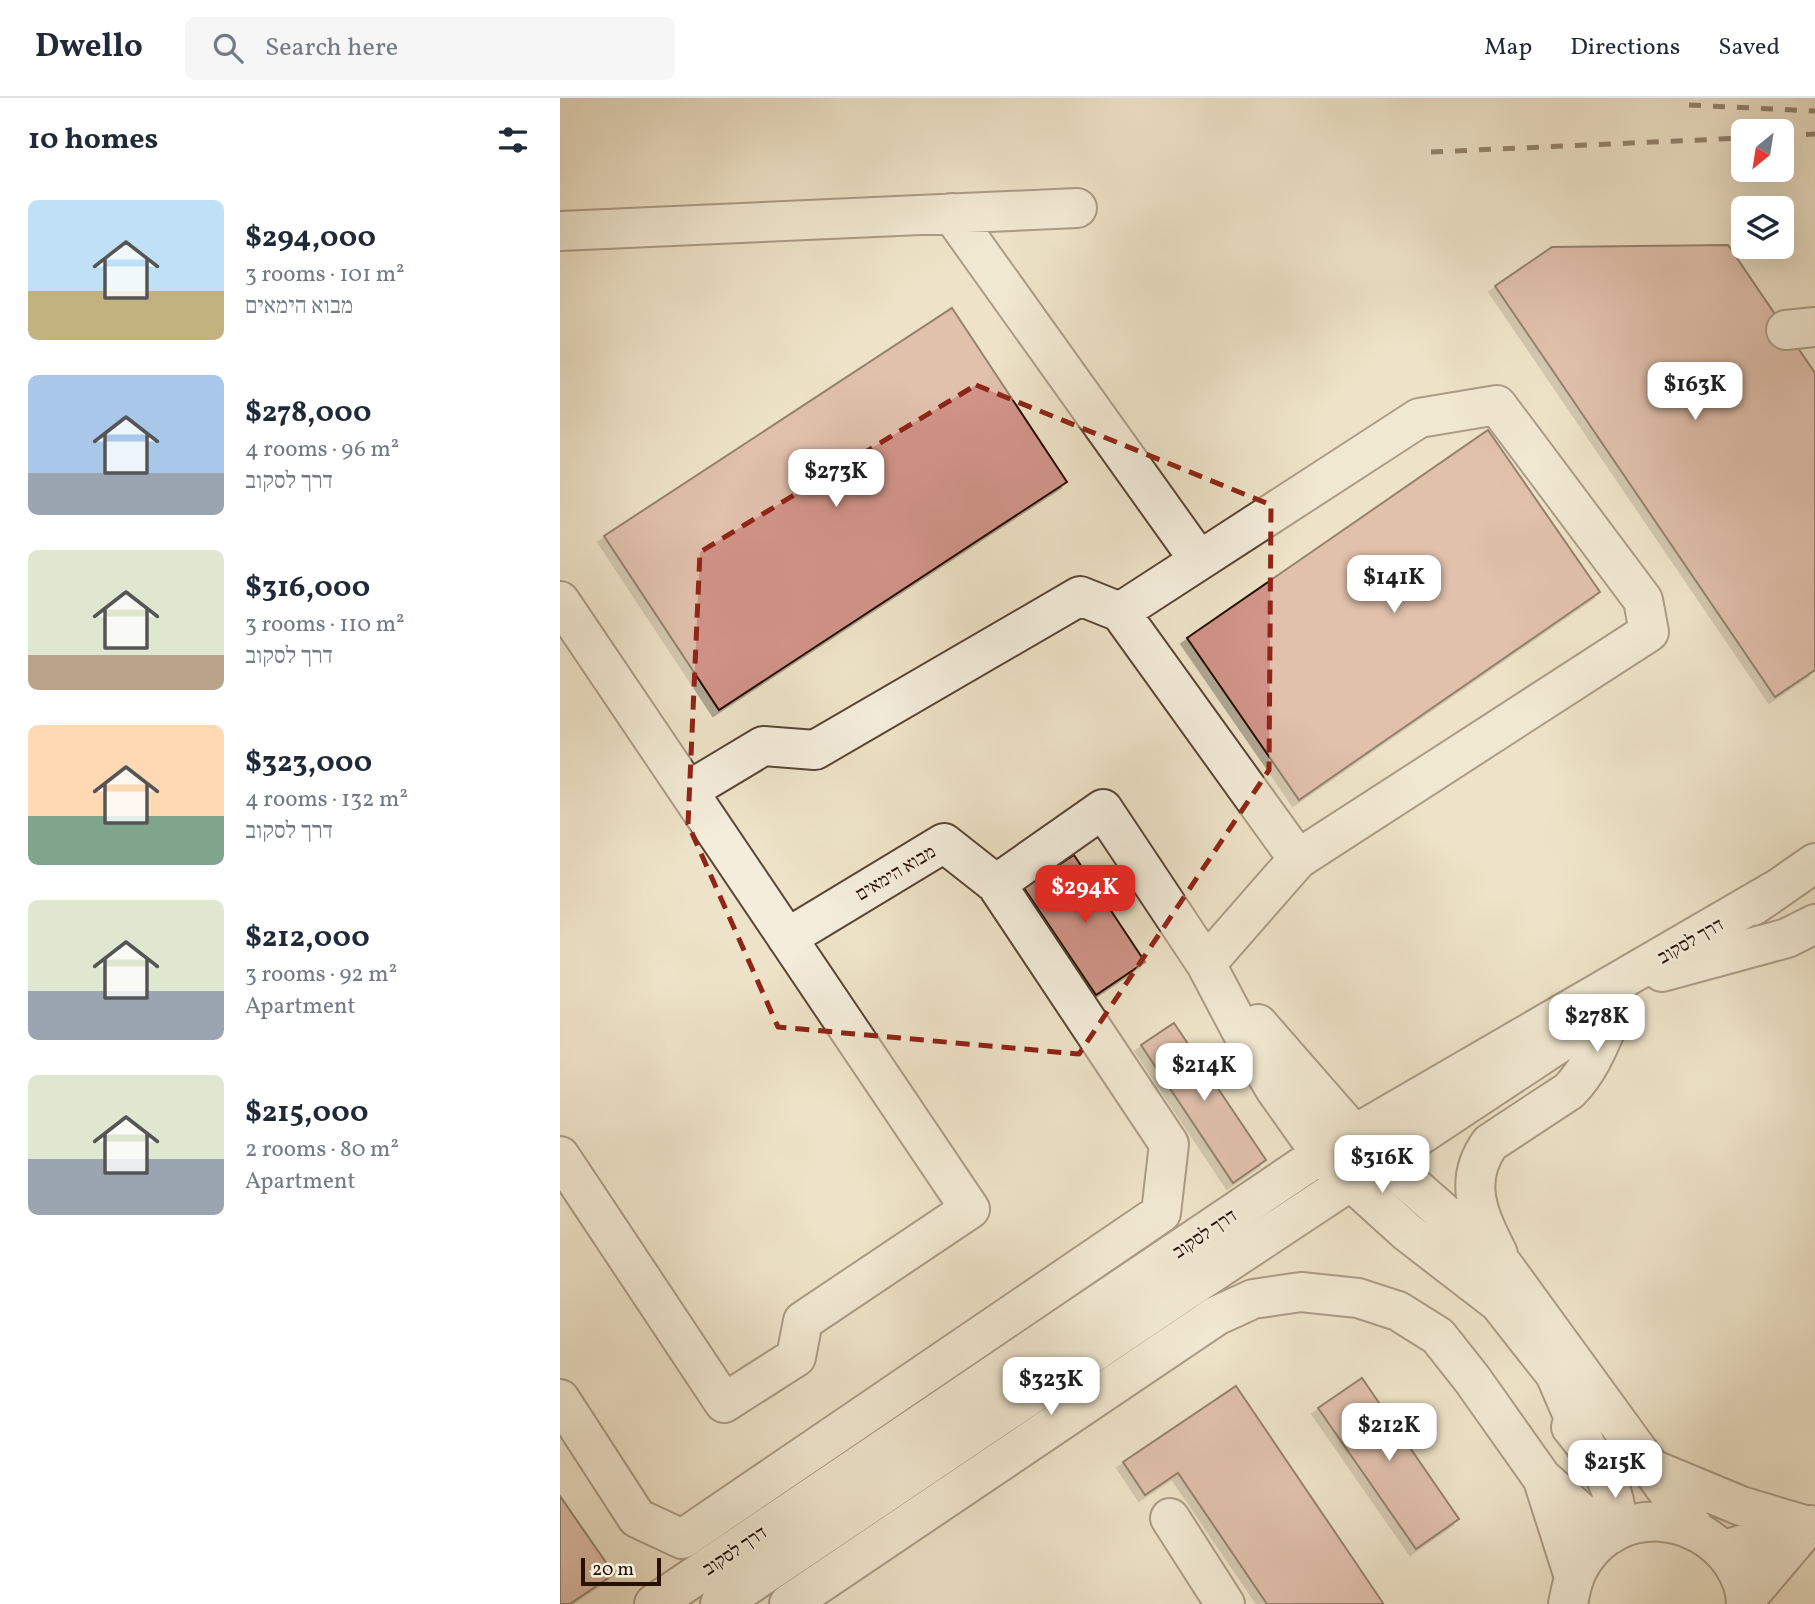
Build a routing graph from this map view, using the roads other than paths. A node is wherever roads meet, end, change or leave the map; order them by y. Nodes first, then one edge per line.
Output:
1 (1077, 208) dead end
2 (951, 213) junction
3 (560, 231) edge
4 (1199, 560) junction
5 (560, 601) edge
6 (1120, 612) junction
7 (688, 791) junction
8 (1815, 835) edge
9 (1298, 859) junction
10 (1815, 863) edge
11 (996, 884) junction
12 (1815, 924) edge
13 (787, 937) junction
14 (1206, 964) junction
15 (1657, 967) junction
16 (1617, 1004) junction
17 (1354, 1134) junction
18 (1321, 1154) junction
19 (560, 1156) edge
20 (1382, 1159) junction
21 (1349, 1181) junction
22 (1503, 1265) junction
23 (560, 1399) edge
24 (1652, 1469) junction
25 (1542, 1478) junction
26 (1170, 1518) dead end
27 (1811, 1525) edge
28 (1614, 1532) junction
29 (1709, 1539) junction
30 (1571, 1590) edge
31 (1746, 1601) edge
32 (654, 1604) edge
33 (720, 1604) edge
34 (789, 1604) edge
35 (1225, 1604) edge

1 - 2 street
2 - 3 street
2 - 4 street
4 - 6 street
4 - 9 street
5 - 7 street
6 - 7 street
6 - 9 street
7 - 13 street
8 - 15 street
9 - 14 street
10 - 15 street, דרך לסקוב
11 - 13 street, מבוא הימאים
11 - 14 street
11 - 23 street
12 - 15 street
13 - 19 street
14 - 17 street
14 - 18 street
15 - 16 street, דרך לסקוב
15 - 17 street, דרך לסקוב
16 - 20 street, דרך לסקוב
16 - 22 street
17 - 18 street, דרך לסקוב
17 - 20 street
18 - 21 street
18 - 32 street, דרך לסקוב
20 - 21 street, דרך לסקוב
20 - 22 street
21 - 28 street
21 - 33 street, דרך לסקוב
22 - 24 street
24 - 27 street
24 - 29 street
25 - 28 street
25 - 30 street
25 - 34 street
26 - 35 street
27 - 29 street
27 - 31 street
28 - 29 street
28 - 30 street
29 - 31 street

